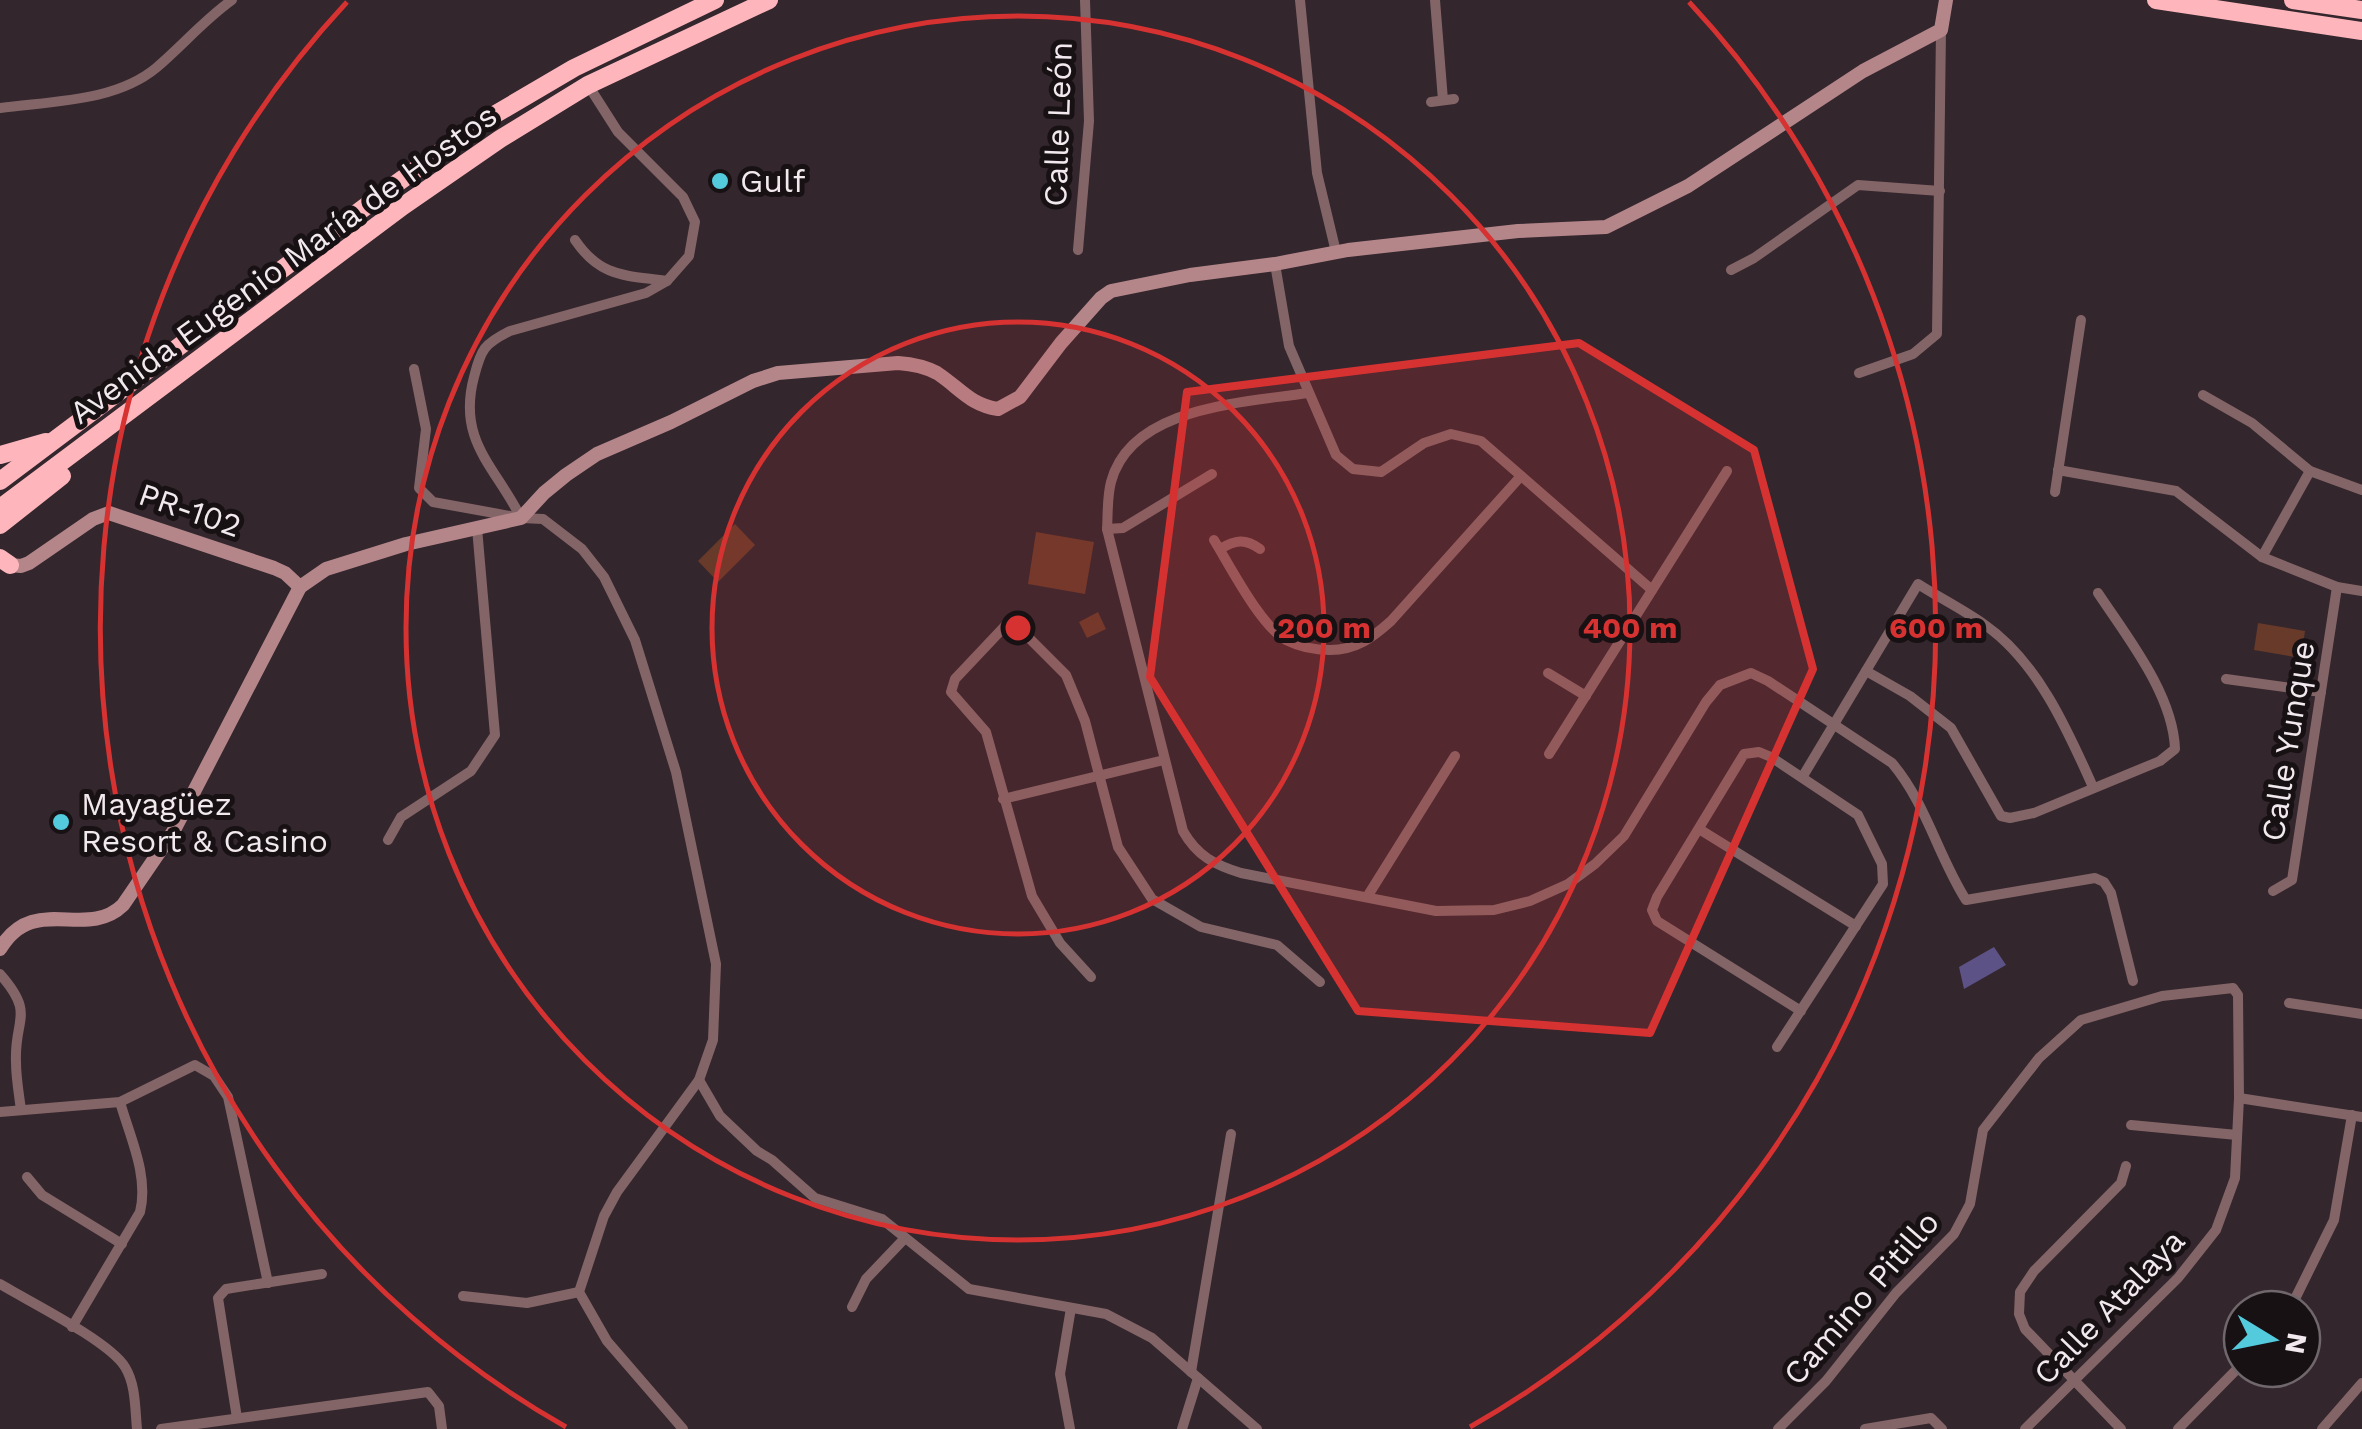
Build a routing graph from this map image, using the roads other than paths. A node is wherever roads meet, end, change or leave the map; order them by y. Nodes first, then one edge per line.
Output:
1 (232, 0) edge
2 (715, 0) edge
3 (770, 0) edge
4 (1085, 0) edge
5 (1300, 0) edge
6 (1435, 0) edge
7 (1946, 0) edge
8 (2156, 0) edge
9 (2292, 0) edge
10 (2362, 10) edge
11 (1941, 30) junction
12 (2362, 31) edge
13 (588, 85) junction
14 (1443, 100) dead end
15 (0, 108) edge
16 (1940, 191) junction
17 (574, 240) dead end
18 (1078, 250) dead end
19 (1336, 252) junction
20 (1275, 264) junction
21 (1732, 270) dead end
22 (667, 281) junction
23 (2081, 320) dead end
24 (414, 368) dead end
25 (1859, 374) dead end
26 (1307, 393) junction
27 (2203, 395) dead end
28 (56, 439) junction
29 (0, 455) edge
30 (2058, 470) junction
31 (1727, 471) dead end
32 (2310, 471) junction
33 (1190, 472) dead end
34 (1212, 474) dead end
35 (1521, 476) junction
36 (1200, 481) junction
37 (0, 482) edge
38 (2362, 490) edge
39 (2055, 492) dead end
40 (4, 516) edge
41 (521, 518) junction
42 (477, 528) junction
43 (1106, 529) junction
44 (0, 533) edge
45 (1260, 549) dead end
46 (2262, 556) junction
47 (3, 562) edge
48 (300, 587) junction
49 (2337, 588) junction
50 (1652, 590) junction
51 (2362, 591) edge
52 (2098, 593) dead end
53 (1866, 671) junction
54 (1548, 673) dead end
55 (2226, 679) dead end
56 (2321, 692) junction
57 (1586, 696) junction
58 (1834, 724) junction
59 (1548, 754) dead end
60 (1455, 756) dead end
61 (1164, 760) junction
62 (1098, 776) junction
63 (1803, 776) junction
64 (2093, 787) junction
65 (1003, 799) junction
66 (1699, 829) junction
67 (388, 840) dead end
68 (2273, 891) dead end
69 (1367, 897) junction
70 (1856, 926) junction
71 (0, 949) edge
72 (0, 974) edge
73 (1092, 976) dead end
74 (1316, 979) dead end
75 (2132, 981) dead end
76 (2288, 1003) dead end
77 (1801, 1011) junction
78 (2362, 1014) edge
79 (1777, 1048) dead end
80 (699, 1080) junction
81 (2238, 1098) junction
82 (120, 1102) junction
83 (21, 1110) junction
84 (0, 1112) edge
85 (2357, 1116) edge
86 (2131, 1126) dead end
87 (1232, 1134) dead end
88 (2237, 1135) junction
89 (2126, 1166) dead end
90 (27, 1176) dead end
91 (905, 1238) junction
92 (122, 1244) junction
93 (322, 1274) dead end
94 (268, 1282) junction
95 (0, 1284) edge
96 (2300, 1289) edge
97 (578, 1292) junction
98 (464, 1296) dead end
99 (852, 1307) dead end
100 (1071, 1308) junction
101 (72, 1327) junction
102 (1194, 1375) junction
103 (2074, 1381) junction
104 (2362, 1383) edge
105 (2222, 1384) edge
106 (237, 1418) junction
107 (136, 1429) edge
108 (161, 1429) edge
109 (442, 1429) edge
110 (683, 1429) edge
111 (1070, 1429) edge
112 (1182, 1429) edge
113 (1257, 1429) edge
114 (1778, 1429) edge
115 (1865, 1429) edge
116 (1942, 1429) edge
117 (2026, 1429) edge
118 (2121, 1429) edge
119 (2178, 1429) edge
120 (2322, 1429) edge

1 - 15 street
2 - 28 highway, Avenida Eugenio María de Hostos
3 - 13 highway, Avenida Eugenio María de Hostos
4 - 18 street, Calle León
5 - 19 street
6 - 14 street
7 - 11 street
8 - 12 highway
9 - 10 highway
11 - 16 street
11 - 19 street
13 - 22 street
13 - 40 highway, Avenida Eugenio María de Hostos
16 - 21 street
16 - 25 street
17 - 22 street
19 - 20 street
20 - 26 street
20 - 41 street
22 - 41 street
23 - 30 street
24 - 41 street
26 - 35 street
26 - 43 street
27 - 32 street
28 - 29 highway
28 - 37 highway, Avenida Eugenio María de Hostos
30 - 39 street
30 - 46 street
31 - 50 street
32 - 38 street
32 - 46 street
33 - 36 street
34 - 36 street
35 - 45 street
35 - 50 street
36 - 43 street
40 - 44 highway, Avenida Eugenio María de Hostos
41 - 42 street
41 - 80 street
42 - 48 street
42 - 67 street
43 - 61 street
46 - 49 street
47 - 48 street, PR-102 / PR-102
48 - 71 street
49 - 51 street
49 - 56 street, Calle Yunque
50 - 57 street
52 - 64 street
53 - 58 street
53 - 64 street
53 - 64 street
54 - 57 street
55 - 56 street
56 - 68 street, Calle Yunque
57 - 59 street
58 - 63 street
58 - 69 street
58 - 75 street
60 - 69 street
61 - 62 street
61 - 69 street
62 - 65 street
62 - 65 street
62 - 74 street
63 - 66 street
63 - 70 street
65 - 73 street
66 - 70 street
66 - 77 street
70 - 77 street
72 - 83 street
76 - 78 street
77 - 79 street
80 - 91 street
80 - 97 street
81 - 85 street
81 - 88 street, Calle Atalaya
81 - 114 street, Camino Pitillo
82 - 83 street
82 - 92 street
82 - 94 street
83 - 84 street
85 - 96 street
86 - 88 street
87 - 102 street
88 - 103 street, Calle Atalaya
89 - 103 street
90 - 92 street
91 - 99 street
91 - 100 street
92 - 101 street
93 - 94 street
94 - 106 street
95 - 101 street
97 - 98 street
97 - 110 street
100 - 102 street
100 - 111 street
101 - 107 street
102 - 112 street
102 - 113 street
103 - 117 street, Calle Atalaya
103 - 118 street
104 - 120 street
105 - 119 street
106 - 108 street
106 - 109 street
115 - 116 street

